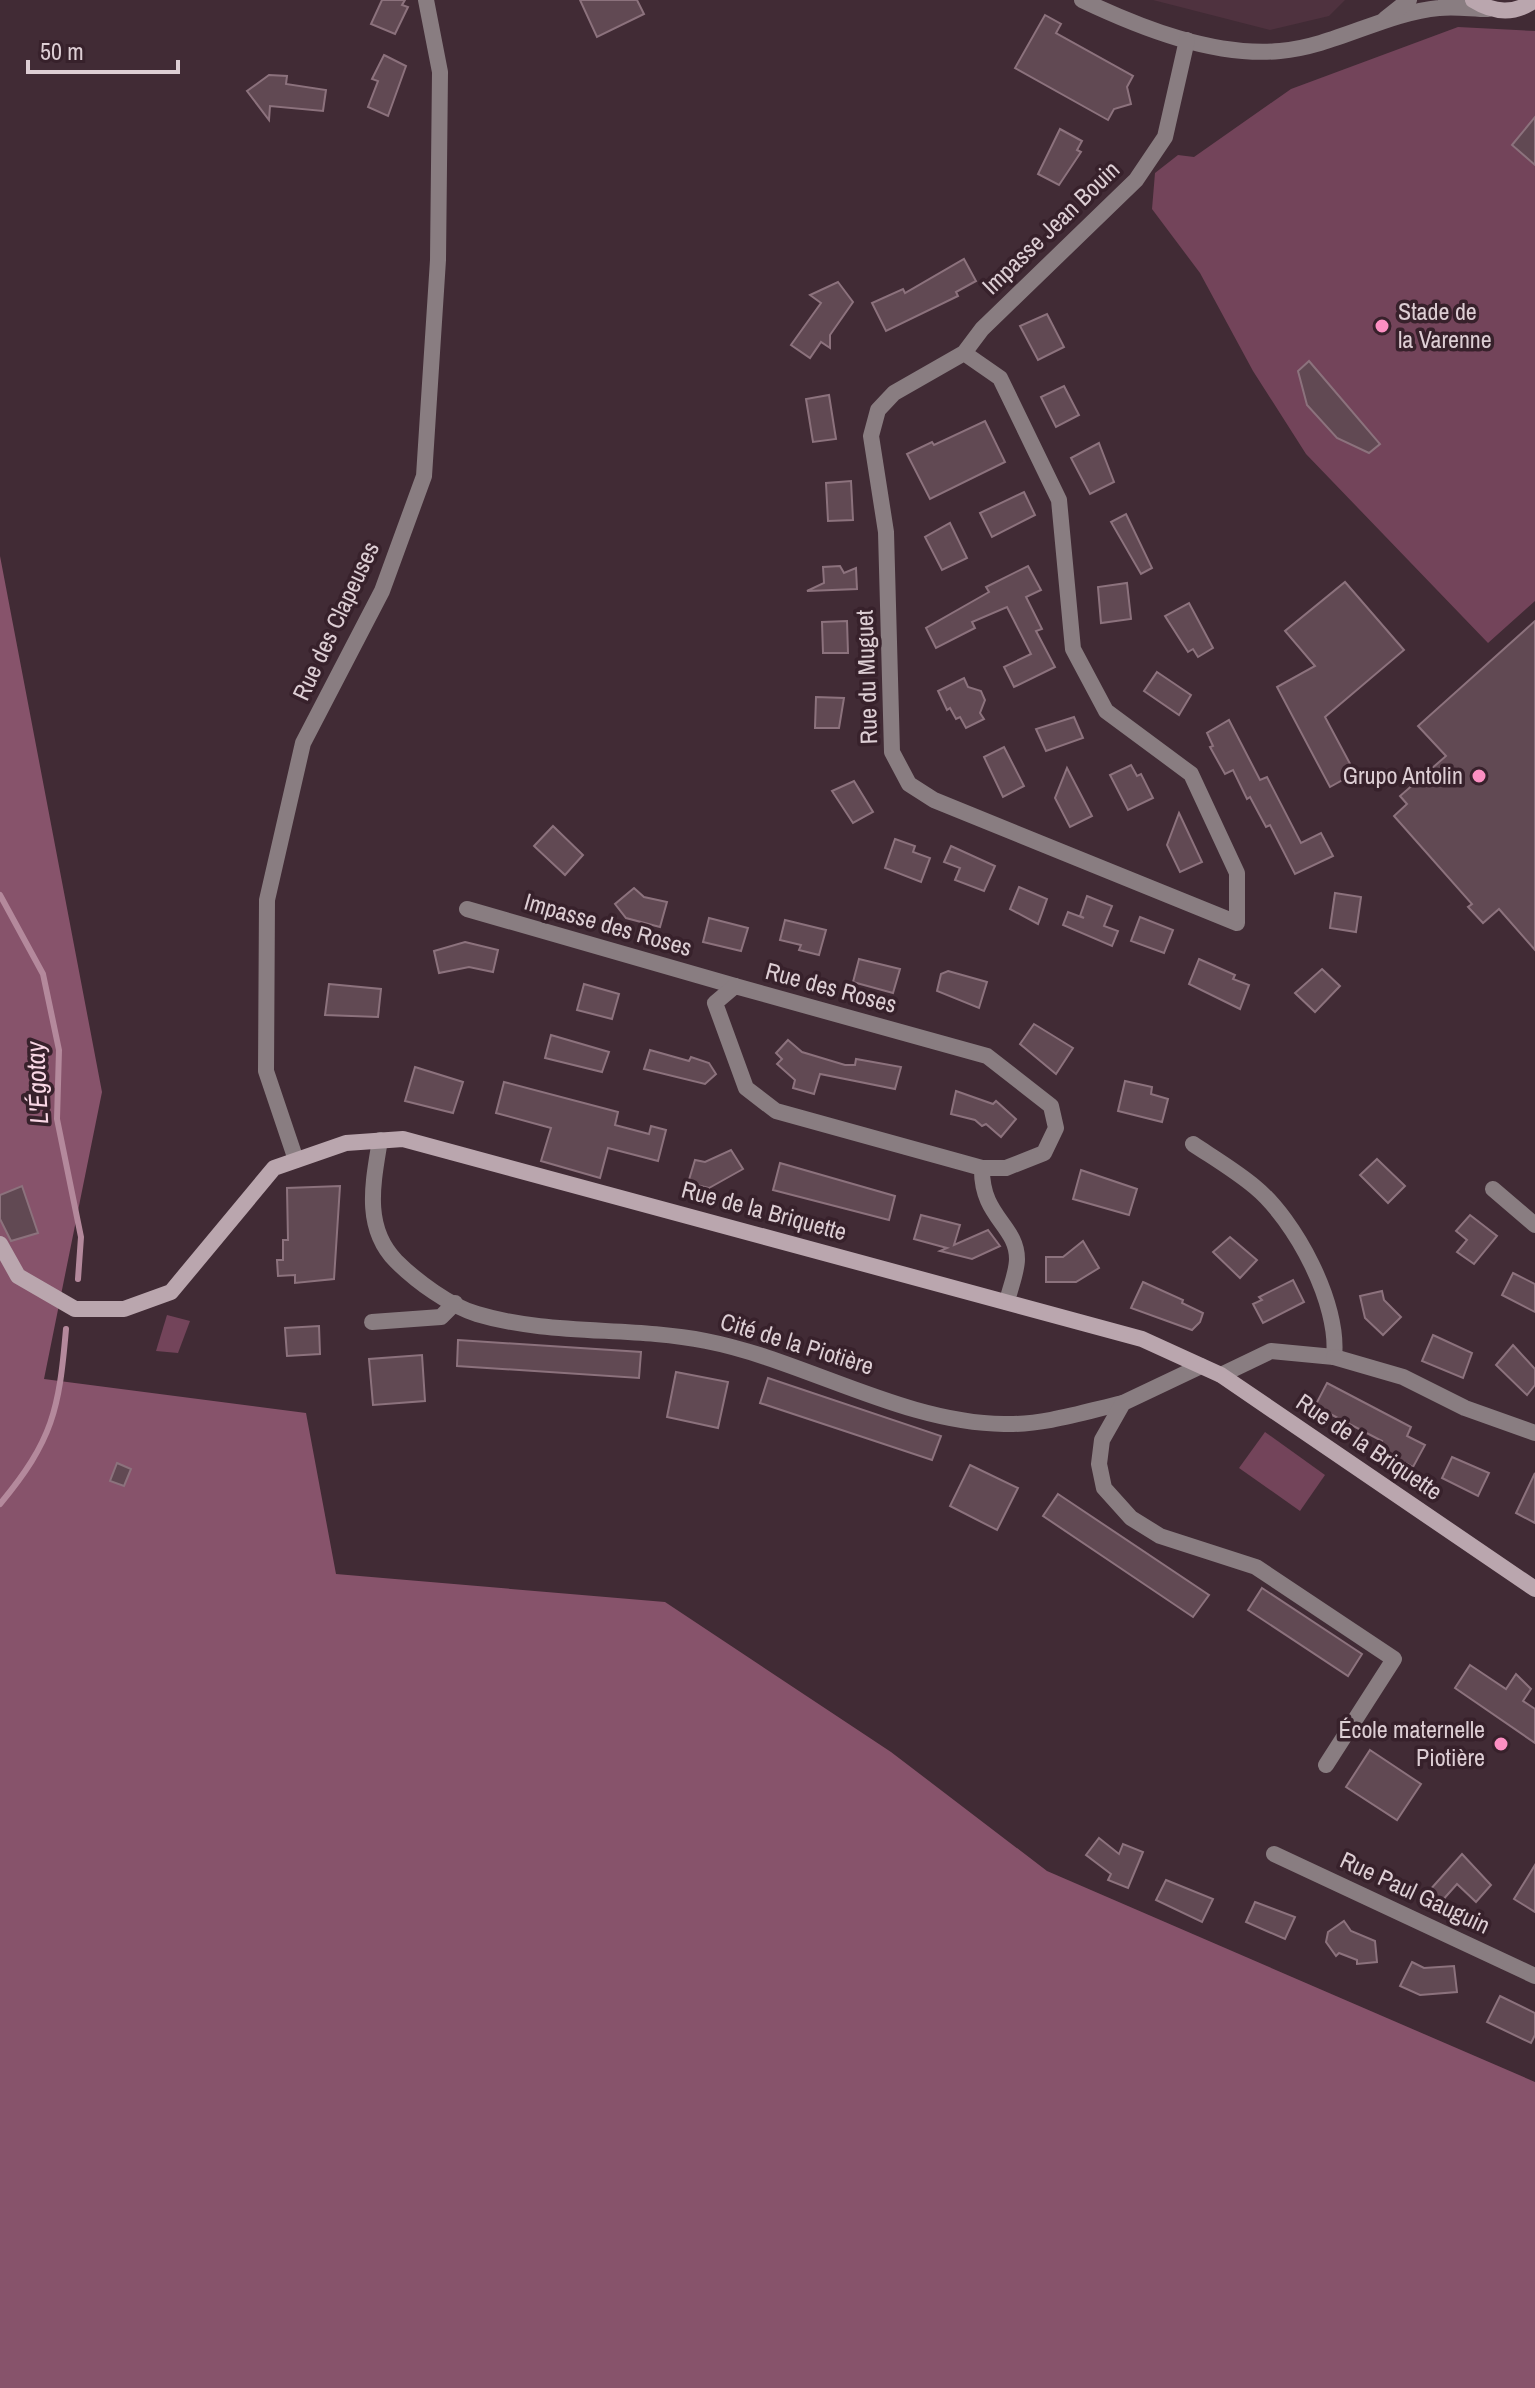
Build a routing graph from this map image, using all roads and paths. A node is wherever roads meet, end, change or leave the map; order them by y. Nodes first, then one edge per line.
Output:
1 (426, 0) edge
2 (1082, 0) edge
3 (1112, 0) edge
4 (1409, 0) edge
5 (1473, 0) edge
6 (1531, 7) edge
7 (1488, 9) junction
8 (1381, 22) junction
9 (1153, 27) junction
10 (1187, 40) junction
11 (964, 353) junction
12 (467, 909) dead end
13 (735, 986) junction
14 (380, 1140) junction
15 (1193, 1144) dead end
16 (296, 1160) junction
17 (982, 1168) junction
18 (1493, 1189) dead end
19 (1535, 1225) edge
20 (0, 1244) edge
21 (1007, 1302) junction
22 (455, 1303) junction
23 (372, 1322) dead end
24 (1334, 1357) junction
25 (1201, 1366) junction
26 (1221, 1375) junction
27 (1123, 1403) junction
28 (1535, 1433) edge
29 (1535, 1589) edge
30 (1326, 1765) dead end
31 (1274, 1854) dead end
32 (1535, 1976) edge

1 - 16 street, Rue des Clapeuses
2 - 9 street
3 - 9 street
4 - 8 street
5 - 7 main road
6 - 7 main road
7 - 8 street
8 - 10 street
9 - 10 street
10 - 11 street, Impasse Jean Bouin
11 - 11 street, Rue du Muguet
12 - 13 street, Impasse des Roses
13 - 17 street, Rue des Roses
13 - 17 street, Rue des Roses
14 - 16 main road, Rue de la Briquette
14 - 21 main road, Rue de la Briquette
14 - 22 street, Cité de la Piotière
15 - 24 street
16 - 20 main road, Rue de la Briquette
17 - 21 street
18 - 19 street
21 - 25 main road, Rue de la Briquette
22 - 23 street
22 - 27 street, Cité de la Piotière
24 - 26 street
24 - 28 street
25 - 26 main road, Rue de la Briquette
25 - 27 street, Cité de la Piotière
26 - 29 main road, Rue de la Briquette
27 - 30 street
31 - 32 street, Rue Paul Gauguin

